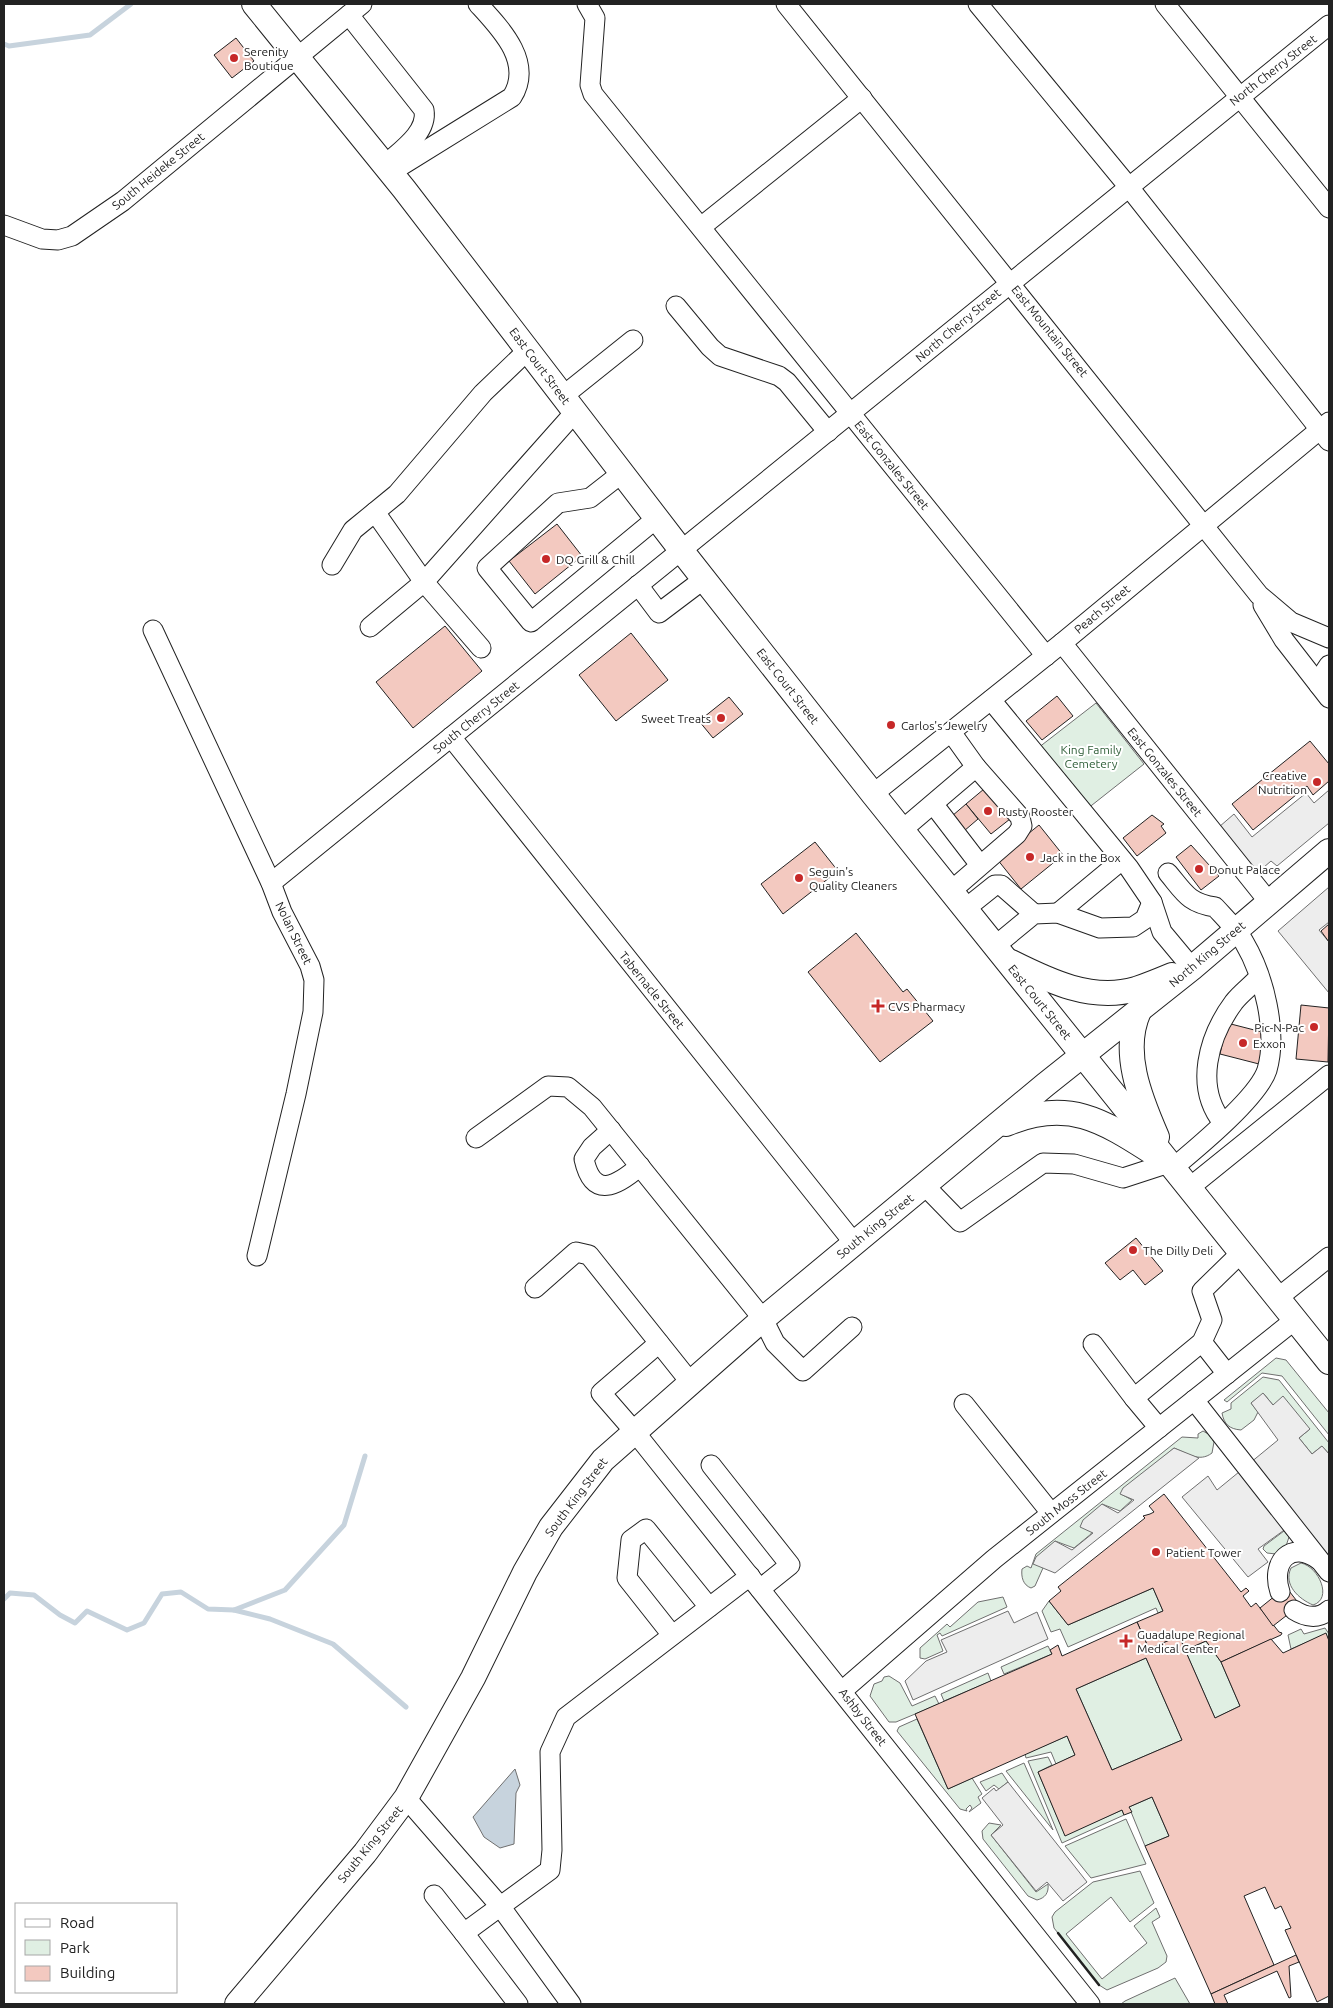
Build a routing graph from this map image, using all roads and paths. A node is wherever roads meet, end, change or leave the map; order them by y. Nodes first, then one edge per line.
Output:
1 (254, 4) edge
2 (478, 4) edge
3 (587, 4) edge
4 (786, 4) edge
5 (978, 4) edge
6 (1165, 4) edge
7 (356, 9) edge
8 (1329, 25) edge
9 (297, 57) junction
10 (1239, 96) junction
11 (862, 98) junction
12 (388, 168) junction
13 (1128, 186) junction
14 (1329, 208) edge
15 (4, 225) edge
16 (700, 227) junction
17 (1010, 281) junction
18 (676, 306) dead end
19 (633, 340) dead end
20 (528, 350) junction
21 (569, 404) junction
22 (852, 414) junction
23 (1326, 431) edge
24 (828, 432) junction
25 (622, 473) junction
26 (375, 512) junction
27 (657, 518) junction
28 (1204, 524) junction
29 (681, 550) junction
30 (332, 564) dead end
31 (704, 579) junction
32 (424, 582) junction
33 (638, 585) junction
34 (1259, 595) junction
35 (370, 627) dead end
36 (153, 630) dead end
37 (1329, 638) edge
38 (1062, 643) junction
39 (481, 648) dead end
40 (1046, 656) junction
41 (1329, 665) edge
42 (1324, 691) edge
43 (991, 700) junction
44 (951, 732) junction
45 (451, 737) junction
46 (976, 767) junction
47 (873, 794) junction
48 (934, 805) junction
49 (902, 830) junction
50 (1329, 851) edge
51 (1122, 860) junction
52 (980, 865) junction
53 (1168, 873) dead end
54 (271, 883) junction
55 (958, 900) junction
56 (1152, 902) junction
57 (1269, 902) junction
58 (1058, 913) junction
59 (1034, 914) junction
60 (1236, 930) junction
61 (1000, 952) junction
62 (1192, 968) junction
63 (1259, 977) junction
64 (1140, 1009) junction
65 (1082, 1055) junction
66 (1329, 1075) edge
67 (1223, 1123) junction
68 (611, 1130) junction
69 (991, 1130) junction
70 (476, 1138) dead end
71 (640, 1166) junction
72 (1171, 1166) junction
73 (924, 1185) junction
74 (1189, 1188) junction
75 (854, 1243) junction
76 (1242, 1252) junction
77 (257, 1256) dead end
78 (1329, 1257) edge
79 (535, 1288) dead end
80 (1279, 1297) junction
81 (763, 1319) junction
82 (1296, 1319) junction
83 (852, 1327) dead end
84 (1202, 1342) junction
85 (659, 1343) junction
86 (1093, 1344) dead end
87 (1329, 1362) edge
88 (1227, 1374) junction
89 (690, 1383) junction
90 (1134, 1398) junction
91 (1194, 1400) junction
92 (964, 1404) dead end
93 (1159, 1428) junction
94 (634, 1431) junction
95 (711, 1465) dead end
96 (1051, 1513) junction
97 (1324, 1566) edge
98 (755, 1583) junction
99 (1280, 1592) dead end
100 (709, 1607) junction
101 (1294, 1610) dead end
102 (1329, 1610) edge
103 (672, 1635) junction
104 (842, 1691) junction
105 (406, 1798) junction
106 (434, 1895) dead end
107 (500, 1906) junction
108 (464, 1933) junction
109 (1083, 2002) edge
110 (237, 2004) edge
111 (518, 2004) edge
112 (571, 2004) edge

1 - 9 main road, East Court Street
2 - 12 street
3 - 16 street, East Gonzales Street
4 - 11 street, East Mountain Street
5 - 13 street
6 - 10 street
7 - 9 street, South Heideke Street
7 - 12 street
8 - 10 street, North Cherry Street
9 - 12 main road, East Court Street
9 - 15 street, South Heideke Street
10 - 13 street, North Cherry Street
10 - 14 street
11 - 16 street
11 - 17 street, East Mountain Street
12 - 20 main road, East Court Street
13 - 17 street, North Cherry Street
13 - 23 street
16 - 22 street, East Gonzales Street
17 - 22 street, North Cherry Street
17 - 28 street, East Mountain Street
18 - 24 street
19 - 21 street
20 - 21 main road, East Court Street
20 - 26 street
21 - 25 main road, East Court Street
21 - 32 street
22 - 24 street, North Cherry Street
22 - 40 street, East Gonzales Street
23 - 28 street, Peach Street
24 - 29 street, North Cherry Street
25 - 27 main road, East Court Street
25 - 27 street
26 - 30 street
26 - 32 street
27 - 29 main road, East Court Street
28 - 34 street, East Mountain Street
28 - 38 street, Peach Street
29 - 31 main road, East Court Street
29 - 33 street, South Cherry Street
31 - 33 street
31 - 47 main road, East Court Street
32 - 35 street
32 - 39 street
33 - 45 street, South Cherry Street
34 - 37 street, East Mountain Street
34 - 42 street
36 - 54 street, Nolan Street
38 - 40 street, Peach Street
38 - 57 street, East Gonzales Street
40 - 43 street, Peach Street
41 - 42 street
43 - 44 street, Peach Street
43 - 51 street
44 - 46 street
44 - 47 street, Peach Street
45 - 54 street, South Cherry Street
45 - 75 street, Tabernacle Street
46 - 48 street
46 - 52 street
47 - 49 main road, East Court Street
48 - 49 street
48 - 52 street
49 - 55 main road, East Court Street
50 - 57 main road, North King Street
51 - 56 street
51 - 58 street
52 - 55 street
53 - 60 street
54 - 77 street, Nolan Street
55 - 59 street
55 - 61 main road, East Court Street
56 - 58 street
56 - 62 street
57 - 60 main road, North King Street
58 - 59 street
59 - 61 street
60 - 62 main road, North King Street
60 - 63 street
61 - 62 main road
61 - 65 main road, East Court Street
62 - 64 main road, North King Street
63 - 67 street
63 - 67 street
64 - 65 main road, North King Street
64 - 72 main road
65 - 69 main road, South King Street
65 - 72 main road, East Court Street
66 - 74 street
67 - 72 street
68 - 70 street
68 - 71 street
68 - 71 street
69 - 72 main road
69 - 73 main road, South King Street
71 - 81 street
72 - 73 street
72 - 74 main road, East Court Street
73 - 75 main road, South King Street
74 - 76 main road, East Court Street
75 - 81 main road, South King Street
76 - 80 main road, East Court Street
76 - 84 street
78 - 80 street
79 - 85 street
80 - 82 main road, East Court Street
81 - 83 street
81 - 89 main road, South King Street
82 - 87 main road, East Court Street
82 - 88 street, South Moss Street
84 - 88 street
84 - 90 street
85 - 89 street
85 - 94 street, Ashby Street
86 - 90 street
88 - 91 street, South Moss Street
89 - 94 main road, South King Street
90 - 93 street
91 - 93 street, South Moss Street
91 - 97 street
92 - 96 street
93 - 96 street, South Moss Street
94 - 98 street, Ashby Street
94 - 105 main road, South King Street
95 - 98 street
96 - 104 street, South Moss Street
97 - 99 street
98 - 100 street
98 - 104 street, Ashby Street
100 - 103 street
100 - 103 street
101 - 102 street
103 - 107 street
104 - 109 street, Ashby Street
105 - 107 street
105 - 110 main road, South King Street
106 - 108 street
107 - 108 street
107 - 112 street
108 - 111 street

